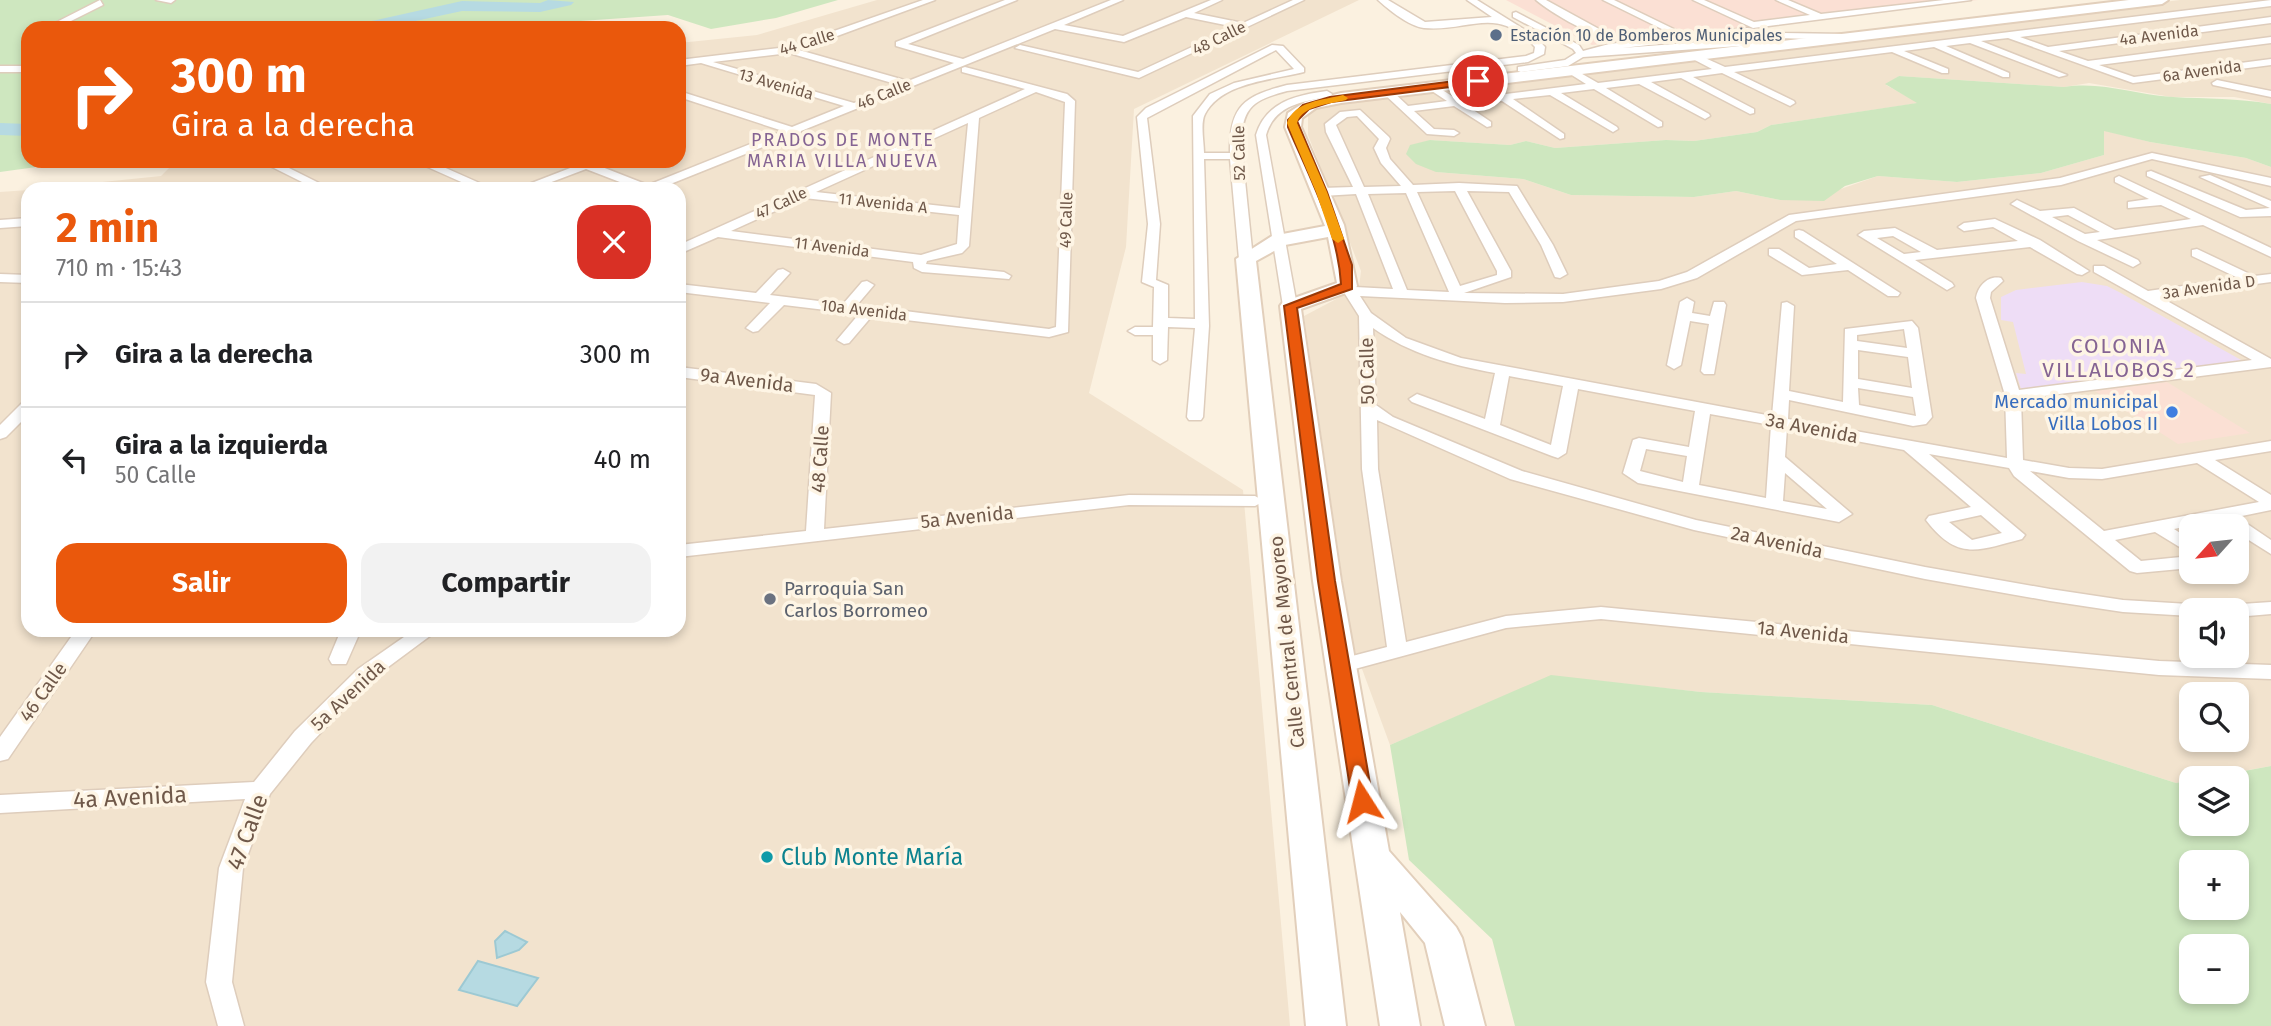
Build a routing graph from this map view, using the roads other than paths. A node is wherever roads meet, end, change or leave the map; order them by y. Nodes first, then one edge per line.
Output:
1 (160, 0) edge
2 (171, 0) edge
3 (931, 0) edge
4 (989, 0) edge
5 (1119, 0) edge
6 (1134, 0) edge
7 (1218, 0) edge
8 (1300, 0) edge
9 (1382, 0) edge
10 (1471, 0) edge
11 (1489, 0) edge
12 (1541, 0) edge
13 (1607, 0) edge
14 (1697, 0) edge
15 (1780, 0) edge
16 (1865, 0) edge
17 (1967, 0) edge
18 (2162, 0) edge
19 (2246, 0) edge
20 (1950, 1) edge
21 (1008, 2) edge
22 (100, 4) dead end
23 (2268, 5) edge
24 (2105, 7) junction
25 (1888, 9) junction
26 (1186, 14) junction
27 (1820, 17) junction
28 (1504, 19) junction
29 (2142, 19) junction
30 (2271, 20) edge
31 (65, 21) edge
32 (1753, 24) junction
33 (1244, 26) junction
34 (1060, 27) junction
35 (1540, 28) junction
36 (1519, 29) junction
37 (2181, 32) junction
38 (1677, 33) junction
39 (2009, 36) junction
40 (1821, 38) junction
41 (1969, 40) junction
42 (2271, 40) edge
43 (1934, 44) junction
44 (2224, 46) junction
45 (1020, 48) junction
46 (1540, 48) junction
47 (2047, 49) junction
48 (789, 50) junction
49 (1740, 50) junction
50 (1893, 50) junction
51 (1552, 51) dead end
52 (1563, 54) dead end
53 (1851, 55) junction
54 (1694, 56) junction
55 (1528, 59) junction
56 (1576, 60) junction
57 (1654, 60) junction
58 (699, 61) junction
59 (686, 62) edge
60 (2271, 62) edge
61 (1770, 64) junction
62 (2087, 64) junction
63 (1613, 65) junction
64 (1876, 65) dead end
65 (964, 66) junction
66 (0, 69) edge
67 (21, 69) edge
68 (1723, 70) junction
69 (1945, 71) dead end
70 (1682, 75) junction
71 (2006, 75) dead end
72 (2062, 75) dead end
73 (1525, 76) junction
74 (1639, 80) junction
75 (1478, 81) junction
76 (2217, 83) dead end
77 (909, 84) junction
78 (2271, 85) edge
79 (1597, 86) junction
80 (921, 87) junction
81 (1433, 87) junction
82 (1036, 88) junction
83 (2246, 89) junction
84 (1550, 91) junction
85 (1387, 92) junction
86 (2271, 94) edge
87 (686, 96) edge
88 (1504, 97) junction
89 (1457, 103) junction
90 (1790, 103) dead end
91 (854, 106) junction
92 (1408, 109) junction
93 (1750, 111) dead end
94 (974, 117) junction
95 (1705, 117) dead end
96 (1487, 124) dead end
97 (1658, 124) dead end
98 (1613, 129) dead end
99 (793, 131) junction
100 (1454, 133) dead end
101 (806, 135) junction
102 (1560, 136) dead end
103 (1200, 156) junction
104 (1236, 156) junction
105 (2164, 159) junction
106 (281, 168) edge
107 (438, 168) edge
108 (573, 168) edge
109 (601, 168) edge
110 (2151, 174) dead end
111 (2119, 180) dead end
112 (2271, 181) edge
113 (311, 182) edge
114 (470, 182) edge
115 (539, 182) edge
116 (633, 182) edge
117 (666, 182) edge
118 (686, 183) edge
119 (1459, 187) junction
120 (1410, 189) junction
121 (1360, 190) junction
122 (2239, 191) junction
123 (1322, 192) junction
124 (801, 194) junction
125 (2201, 196) junction
126 (2163, 201) junction
127 (2017, 204) dead end
128 (2271, 205) edge
129 (965, 212) junction
130 (2271, 212) edge
131 (2038, 215) junction
132 (2207, 221) junction
133 (21, 222) edge
134 (0, 224) edge
135 (2173, 226) junction
136 (1335, 230) junction
137 (717, 233) junction
138 (2112, 233) junction
139 (1800, 234) dead end
140 (2082, 237) junction
141 (1279, 240) junction
142 (2035, 243) junction
143 (686, 247) edge
144 (2002, 248) junction
145 (1774, 252) dead end
146 (2197, 253) dead end
147 (2271, 253) edge
148 (1936, 255) junction
149 (1901, 258) junction
150 (921, 259) junction
151 (1247, 259) junction
152 (1788, 261) junction
153 (1835, 262) junction
154 (2133, 263) dead end
155 (2099, 269) dead end
156 (2082, 271) dead end
157 (783, 273) dead end
158 (1560, 274) dead end
159 (1004, 276) dead end
160 (0, 278) edge
161 (2271, 278) edge
162 (21, 279) edge
163 (1996, 281) dead end
164 (2253, 281) junction
165 (867, 285) dead end
166 (1947, 286) dead end
167 (686, 289) edge
168 (1348, 289) junction
169 (1401, 293) junction
170 (1893, 293) dead end
171 (1457, 294) junction
172 (2146, 295) junction
173 (760, 297) junction
174 (781, 300) junction
175 (1719, 305) dead end
176 (1290, 306) junction
177 (1787, 306) dead end
178 (847, 308) junction
179 (869, 311) junction
180 (1366, 316) junction
181 (1717, 321) junction
182 (1202, 324) junction
183 (1161, 327) junction
184 (753, 328) dead end
185 (1135, 331) dead end
186 (1049, 333) joint
187 (844, 340) dead end
188 (1850, 344) junction
189 (1914, 354) junction
190 (1160, 360) dead end
191 (2269, 364) edge
192 (1674, 365) dead end
193 (1503, 371) junction
194 (1709, 371) dead end
195 (686, 373) edge
196 (1851, 382) junction
197 (1572, 383) junction
198 (816, 389) joint
199 (1782, 394) junction
200 (1920, 394) junction
201 (2013, 394) junction
202 (1417, 399) dead end
203 (1367, 407) junction
204 (1703, 408) junction
205 (1852, 409) junction
206 (1195, 417) dead end
207 (14, 418) edge
208 (1780, 422) junction
209 (1490, 428) junction
210 (0, 434) edge
211 (1908, 446) junction
212 (2268, 449) edge
213 (1696, 453) junction
214 (2198, 457) junction
215 (1777, 458) junction
216 (2015, 465) junction
217 (1690, 489) junction
218 (1255, 501) dead end
219 (2271, 504) edge
220 (1774, 506) junction
221 (1985, 509) dead end
222 (2222, 514) edge
223 (2179, 523) edge
224 (2159, 527) junction
225 (2249, 533) edge
226 (815, 534) junction
227 (2099, 537) junction
228 (2179, 540) edge
229 (2271, 548) edge
230 (686, 550) edge
231 (2179, 563) edge
232 (2271, 608) edge
233 (2179, 609) edge
234 (2249, 610) edge
235 (81, 637) edge
236 (348, 637) edge
237 (418, 637) edge
238 (1397, 649) junction
239 (339, 659) dead end
240 (1340, 666) junction
241 (2271, 672) edge
242 (303, 737) joint
243 (0, 753) edge
244 (260, 790) junction
245 (0, 804) edge
246 (1371, 855) junction
247 (231, 1026) edge
248 (1326, 1026) edge
249 (1400, 1026) edge
250 (1465, 1026) edge

1 - 2 street
3 - 48 street, 44 Calle
4 - 21 street
5 - 34 street, 46 Calle
6 - 34 street, 46 Calle
7 - 26 street
8 - 33 street, 48 Calle
9 - 28 street
10 - 28 street
11 - 35 street
12 - 38 street
13 - 38 street
14 - 32 street
15 - 27 street
16 - 25 street
17 - 20 street
18 - 24 main road
19 - 23 street
20 - 25 street
21 - 65 street
22 - 31 street
23 - 29 street
24 - 29 street
24 - 40 main road
25 - 27 street
26 - 33 street
26 - 34 street
27 - 32 street
28 - 36 street
29 - 37 street
29 - 39 street
30 - 37 street, 4a Avenida
32 - 38 street
33 - 45 street, 48 Calle
34 - 45 street, 46 Calle
34 - 65 street, 46 Calle
35 - 36 street
35 - 56 street
36 - 46 street
37 - 44 street
37 - 47 street, 4a Avenida
39 - 41 street
39 - 47 street
40 - 49 main road
40 - 53 street
40 - 56 street
40 - 56 street
41 - 43 street
41 - 72 street
42 - 44 street
43 - 50 street
43 - 71 street
44 - 60 street
44 - 62 street
45 - 65 street, 46 Calle
46 - 51 street
46 - 55 street
47 - 62 street
48 - 58 street, 44 Calle
48 - 77 street
49 - 54 main road
49 - 61 street
50 - 53 street
50 - 69 street
52 - 56 street
53 - 61 street
53 - 64 street
54 - 57 main road
54 - 68 street
55 - 56 street
55 - 104 street, 52 Calle
56 - 63 main road
56 - 73 main road
56 - 79 street
56 - 141 street
57 - 63 main road
57 - 70 street
58 - 59 street, 44 Calle
58 - 91 street, 13 Avenida
60 - 62 street, 6a Avenida
61 - 68 street
63 - 74 street
65 - 77 street, 46 Calle
65 - 80 street, 46 Calle
65 - 82 street
66 - 67 street
68 - 70 street
68 - 90 street
70 - 74 street
70 - 93 street
73 - 75 main road
73 - 84 street
74 - 79 street
74 - 95 street
75 - 81 main road
75 - 88 street
76 - 83 street
77 - 80 street
77 - 91 street, 46 Calle
78 - 83 street
79 - 84 street
79 - 97 street
80 - 101 street, 46 Calle
81 - 85 main road
81 - 89 street
82 - 94 street, 47 Calle
82 - 186 street, 49 Calle
83 - 86 street
84 - 88 street
84 - 98 street
85 - 92 street
85 - 123 main road, 50 Calle
87 - 99 street
88 - 89 street
88 - 102 street
89 - 92 street
89 - 96 street
91 - 99 street, 46 Calle
92 - 100 street
94 - 124 street, 47 Calle
94 - 129 street
99 - 101 street
99 - 117 street, 46 Calle
101 - 118 street, 46 Calle
103 - 104 street
103 - 182 street
103 - 183 street
104 - 151 street, 52 Calle
105 - 112 street
105 - 122 street
105 - 171 street
106 - 113 street
107 - 114 street
108 - 115 street
109 - 116 street
110 - 125 street
111 - 126 street
119 - 120 street
119 - 158 street
119 - 171 street
120 - 121 street
120 - 121 street
120 - 171 street
121 - 123 street
121 - 169 street
122 - 125 street
122 - 128 street
123 - 136 main road, 50 Calle
124 - 129 street, 11 Avenida A
124 - 137 street, 47 Calle
125 - 126 street
125 - 130 street
126 - 132 street
126 - 135 street
127 - 131 street
129 - 150 street, 11 Avenida
131 - 138 street
131 - 140 street
132 - 135 street
132 - 147 street
133 - 134 street
135 - 138 street
136 - 141 main road
136 - 168 main road, 50 Calle
137 - 143 street, 47 Calle
137 - 150 street, 11 Avenida
138 - 140 street
139 - 153 street
140 - 154 street
141 - 151 main road
141 - 176 street
142 - 144 street
142 - 144 street
142 - 156 street
144 - 148 street
145 - 152 street
146 - 164 street
148 - 149 street
148 - 149 street
149 - 166 street
150 - 159 street
151 - 248 main road, Calle Central de Mayoreo
152 - 153 street
152 - 153 street
153 - 170 street
155 - 172 street
157 - 173 street
160 - 162 street
161 - 164 street, 3a Avenida D
163 - 201 street
164 - 172 street, 3a Avenida D
165 - 178 street
167 - 173 street, 10a Avenida
168 - 169 street
168 - 176 main road
168 - 180 street, 50 Calle
169 - 171 street
172 - 191 street
173 - 174 street, 10a Avenida
174 - 178 street, 10a Avenida
174 - 184 street
175 - 181 street
176 - 240 main road
177 - 199 street
178 - 179 street, 10a Avenida
179 - 186 street, 10a Avenida
179 - 187 street
180 - 193 street, 3a Avenida
180 - 203 street, 50 Calle
181 - 192 street
181 - 194 street
182 - 183 street
182 - 206 street
183 - 185 street
183 - 190 street
188 - 189 street
188 - 189 street
188 - 196 street
189 - 200 street
191 - 201 street
193 - 197 street, 3a Avenida
193 - 209 street
195 - 198 street, 9a Avenida
196 - 200 street
196 - 205 street
197 - 204 street, 3a Avenida
197 - 209 street
198 - 226 street, 48 Calle
199 - 205 street
199 - 208 street
200 - 205 street
201 - 216 street
202 - 209 street
203 - 233 street, 2a Avenida
203 - 238 street, 50 Calle
204 - 208 street, 3a Avenida
204 - 213 street
207 - 210 street
208 - 211 street, 3a Avenida
208 - 215 street
211 - 216 street, 3a Avenida
211 - 221 street
212 - 214 street, 3a Avenida
213 - 217 street
213 - 217 street
214 - 216 street, 3a Avenida
214 - 219 street
215 - 220 street
215 - 220 street
216 - 227 street
217 - 220 street
218 - 226 street, 5a Avenida
219 - 222 street
223 - 224 street
224 - 227 street
224 - 228 street
225 - 229 street
226 - 230 street, 5a Avenida
227 - 231 street
232 - 234 street
235 - 243 street, 46 Calle
236 - 239 street
237 - 242 street, 5a Avenida
238 - 240 street, 1a Avenida
238 - 241 street, 1a Avenida
240 - 246 main road
242 - 244 street, 47 Calle
244 - 245 street, 4a Avenida
244 - 247 street, 47 Calle
246 - 249 main road
246 - 250 main road

